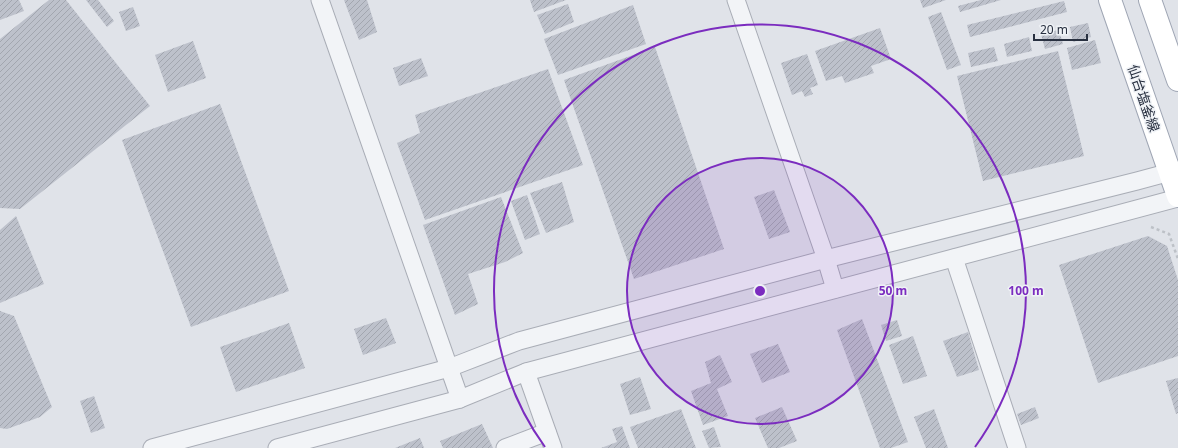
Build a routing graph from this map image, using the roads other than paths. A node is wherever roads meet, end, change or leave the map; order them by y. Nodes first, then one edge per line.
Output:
1 (320, 0) edge
2 (736, 0) edge
3 (1110, 0) edge
4 (1150, 0) edge
5 (1178, 80) edge
6 (1174, 171) edge
7 (1178, 197) edge
8 (954, 258) junction
9 (826, 259) junction
10 (835, 289) junction
11 (448, 368) junction
12 (526, 372) junction
13 (460, 399) junction
14 (547, 432) junction
15 (152, 448) edge
16 (277, 448) edge
17 (505, 448) edge
18 (553, 448) edge
19 (1017, 448) edge

1 - 11 street
2 - 9 street
3 - 6 main road, 仙台塩釜線
4 - 5 main road
6 - 7 main road, 仙台塩釜線
6 - 9 street
7 - 8 street
8 - 10 street
8 - 19 street
9 - 10 street
9 - 11 street
10 - 12 street
11 - 13 street
11 - 15 street
12 - 13 street
12 - 14 street
13 - 16 street
14 - 17 street
14 - 18 street

